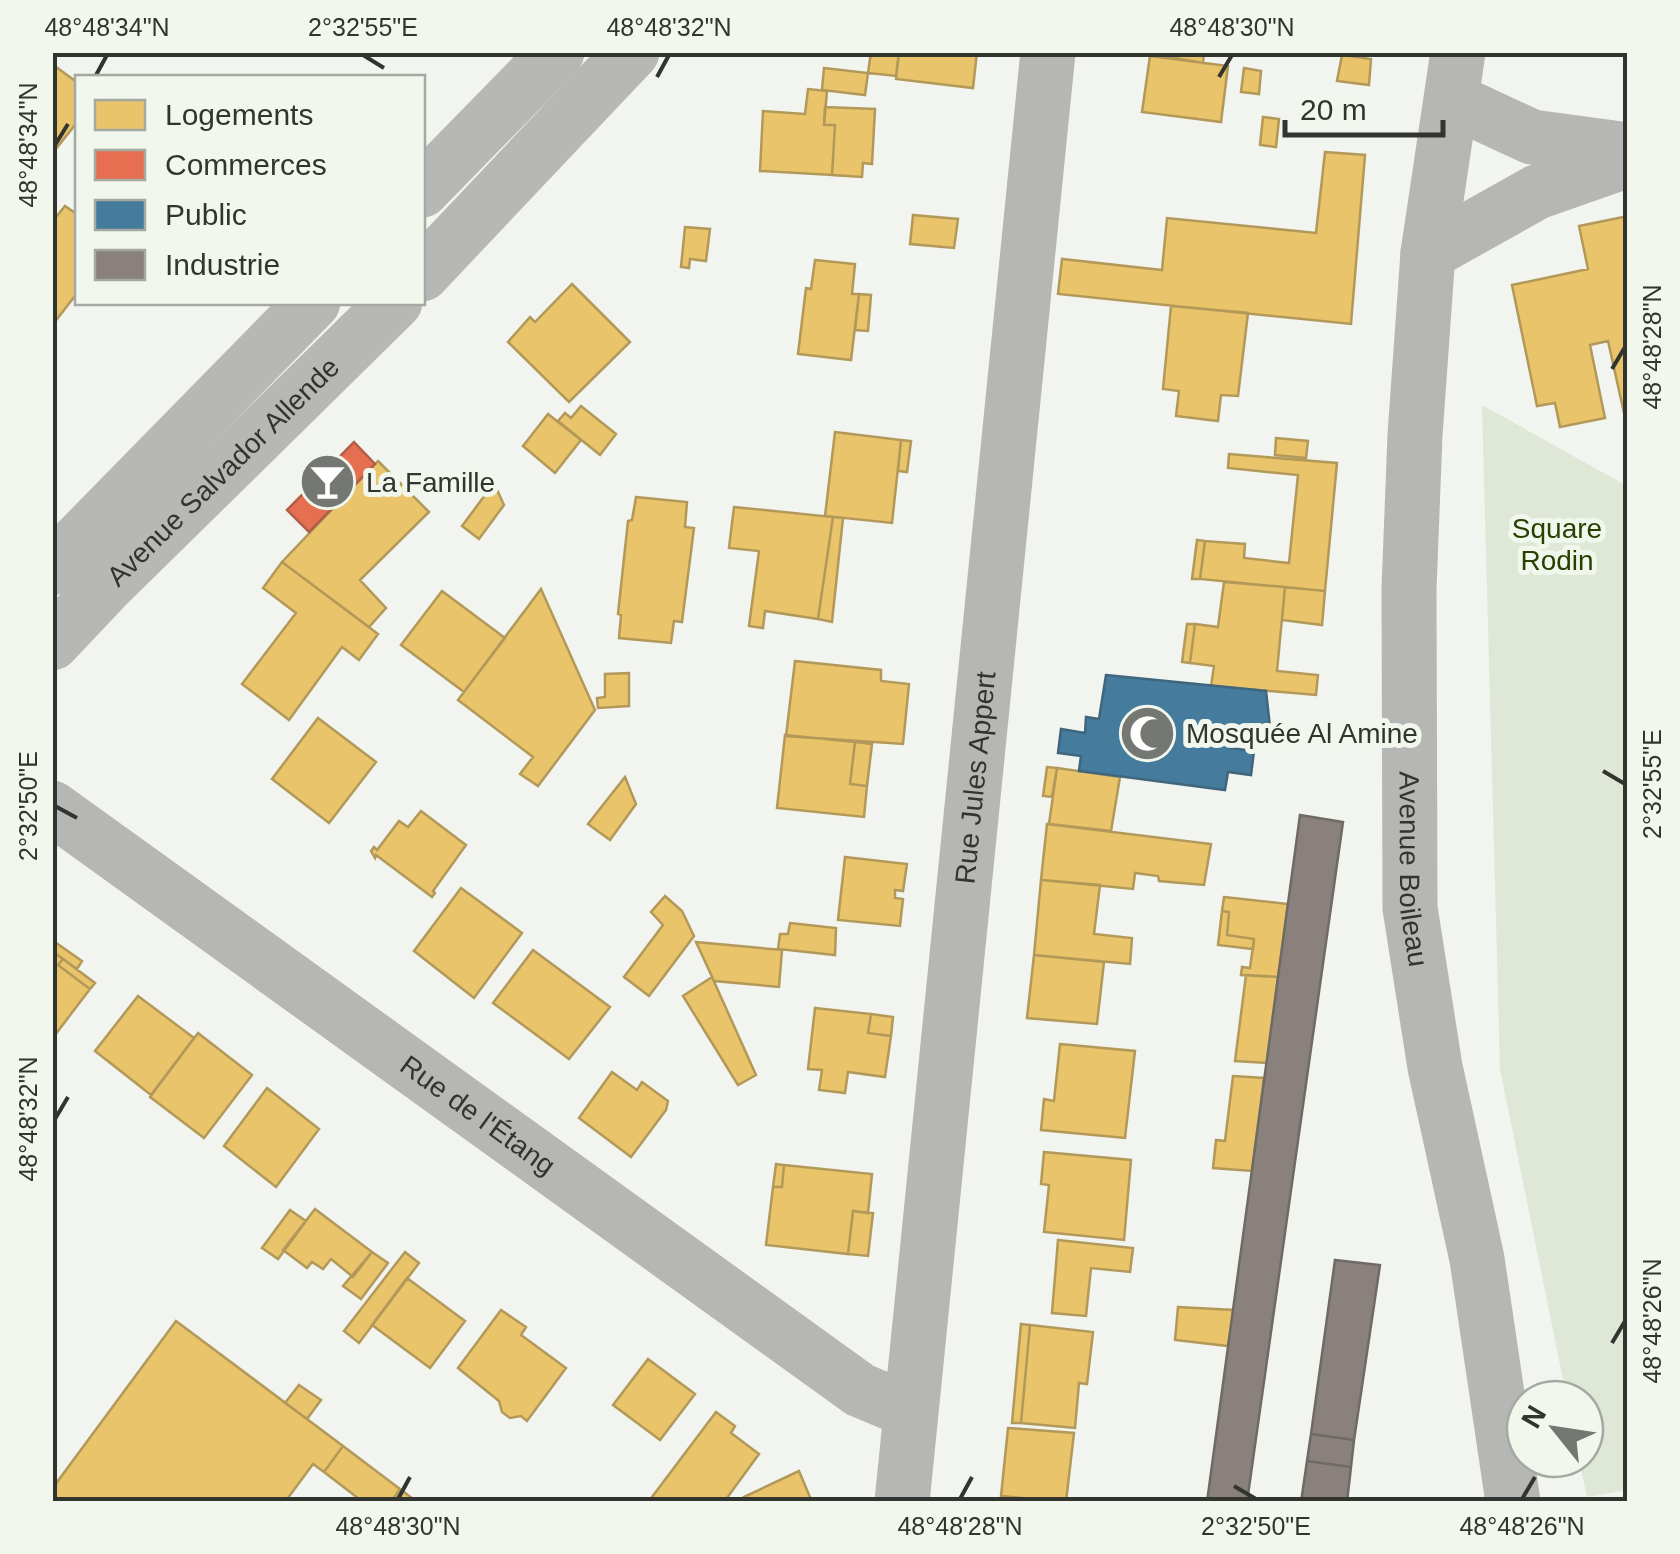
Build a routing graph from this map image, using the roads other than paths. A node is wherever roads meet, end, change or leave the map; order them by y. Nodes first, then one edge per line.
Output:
1 (557, 52) edge
2 (632, 52) edge
3 (1048, 52) edge
4 (1455, 76) edge
5 (1628, 150) edge
6 (1628, 160) edge
7 (425, 187) edge
8 (1428, 253) junction
9 (425, 271) edge
10 (310, 305) edge
11 (392, 305) edge
12 (52, 568) edge
13 (52, 643) edge
14 (52, 808) edge
15 (910, 1411) junction
16 (902, 1502) edge
17 (1513, 1502) edge

1 - 7 main road
2 - 9 main road
3 - 15 street, Rue Jules Appert
4 - 5 street
4 - 8 street, Avenue Boileau
6 - 8 street
8 - 17 street, Avenue Boileau
10 - 12 main road, Avenue Salvador Allende
11 - 13 main road, Avenue Salvador Allende
14 - 15 street, Rue de l'Étang
15 - 16 street, Rue Jules Appert

